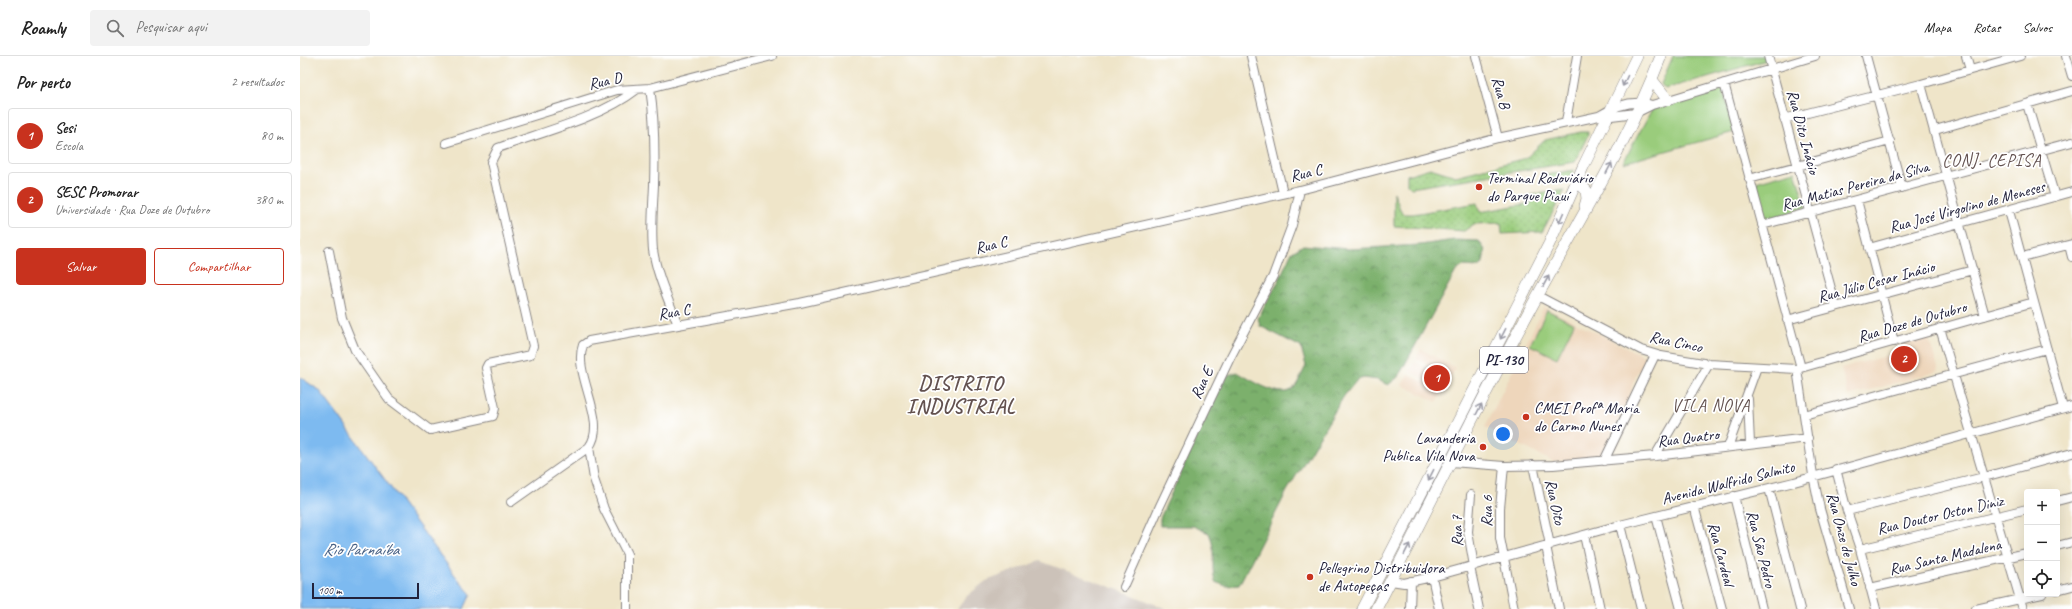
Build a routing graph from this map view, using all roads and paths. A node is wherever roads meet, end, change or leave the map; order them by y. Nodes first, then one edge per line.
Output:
1 (772, 56) edge
2 (1251, 56) edge
3 (1476, 56) edge
4 (1576, 56) edge
5 (1637, 56) edge
6 (1661, 56) edge
7 (1768, 56) edge
8 (1815, 56) edge
9 (1866, 56) edge
10 (1966, 56) edge
11 (2020, 56) edge
12 (2066, 56) edge
13 (1771, 68) junction
14 (1970, 70) junction
15 (2072, 76) edge
16 (1652, 80) junction
17 (1724, 83) junction
18 (1921, 84) junction
19 (650, 88) junction
20 (636, 90) junction
21 (2072, 91) edge
22 (1877, 96) junction
23 (1668, 100) junction
24 (1647, 103) junction
25 (2027, 104) junction
26 (1613, 107) junction
27 (1636, 113) junction
28 (1603, 117) junction
29 (1784, 119) junction
30 (1566, 122) junction
31 (1935, 130) junction
32 (1498, 138) junction
33 (1890, 141) junction
34 (2072, 142) edge
35 (446, 143) dead end
36 (2041, 151) junction
37 (1797, 167) junction
38 (1947, 176) junction
39 (1749, 179) junction
40 (1577, 182) junction
41 (1902, 188) junction
42 (1300, 190) junction
43 (2072, 192) edge
44 (1283, 193) junction
45 (2055, 197) junction
46 (1857, 200) junction
47 (2009, 211) junction
48 (1811, 212) junction
49 (1579, 221) junction
50 (1960, 223) junction
51 (1762, 225) junction
52 (2070, 245) edge
53 (1870, 248) junction
54 (329, 251) dead end
55 (2022, 257) junction
56 (2072, 257) edge
57 (1973, 270) junction
58 (1882, 295) junction
59 (1538, 296) junction
60 (2034, 302) junction
61 (1836, 307) junction
62 (1985, 316) junction
63 (1788, 320) junction
64 (678, 325) junction
65 (1940, 328) junction
66 (1894, 342) junction
67 (2047, 350) junction
68 (1655, 355) junction
69 (1709, 364) junction
70 (1757, 367) junction
71 (1799, 368) junction
72 (1953, 374) junction
73 (1748, 394) junction
74 (2072, 406) edge
75 (2063, 408) junction
76 (1804, 415) junction
77 (1454, 430) junction
78 (1970, 433) junction
79 (1465, 436) junction
80 (1808, 438) junction
81 (1750, 444) junction
82 (590, 447) junction
83 (1728, 447) junction
84 (2072, 453) edge
85 (1655, 456) junction
86 (1604, 461) junction
87 (1452, 462) junction
88 (1533, 465) junction
89 (1504, 466) junction
90 (1836, 469) junction
91 (1813, 475) junction
92 (1984, 477) junction
93 (1770, 488) junction
94 (1471, 495) dead end
95 (1734, 496) junction
96 (2072, 497) edge
97 (2060, 500) edge
98 (512, 502) dead end
99 (1694, 506) junction
100 (2024, 510) edge
101 (1847, 511) junction
102 (1656, 516) junction
103 (1995, 517) junction
104 (1620, 525) junction
105 (1584, 535) junction
106 (2072, 542) edge
107 (1548, 545) junction
108 (2060, 545) edge
109 (1860, 549) junction
110 (2024, 554) edge
111 (1504, 557) junction
112 (2008, 557) junction
113 (1472, 566) junction
114 (1381, 572) junction
115 (1432, 577) junction
116 (1391, 581) junction
117 (1410, 581) junction
118 (2072, 586) edge
119 (1124, 587) dead end
120 (1870, 588) junction
121 (2060, 589) edge
122 (2031, 597) edge
123 (2020, 600) junction
124 (628, 609) edge
125 (1362, 609) edge
126 (1376, 609) edge
127 (1410, 609) edge
128 (1439, 609) edge
129 (1479, 609) edge
130 (1514, 609) edge
131 (1560, 609) edge
132 (1600, 609) edge
133 (1641, 609) edge
134 (1681, 609) edge
135 (1722, 609) edge
136 (1762, 609) edge
137 (1800, 609) edge
138 (1849, 609) edge
139 (1876, 609) edge
140 (1976, 609) edge
141 (2023, 609) edge

1 - 19 street, Rua D
2 - 44 street
3 - 32 street, Rua B
4 - 30 street
5 -> 26 main road, PI-130
6 - 16 main road, PI-130
7 - 13 street, Rua Dito Inácio
8 - 13 street
9 - 22 street
10 - 14 street
11 - 14 street
12 - 15 street
13 - 17 street
13 - 29 street, Rua Dito Inácio
14 - 18 street
16 - 23 main road
16 - 24 main road, PI-130
17 - 23 street
17 - 39 street, Rua Onze de Julho
18 - 22 street
18 - 31 street
19 - 20 street, Rua D
19 - 64 street
20 - 35 street, Rua D
20 - 54 street
21 - 25 street
22 - 29 street
22 - 33 street
23 - 24 street
24 - 26 street
24 - 27 main road, PI-130
25 - 31 street
25 - 36 street
26 - 28 main road, PI-130
27 - 28 street, Rua C
49 -> 27 main road, PI-130
28 - 30 street, Rua C
28 - 40 main road, PI-130
29 - 37 street, Rua Dito Inácio
30 - 32 street, Rua C
31 - 38 street
32 - 42 street, Rua C
33 - 37 street
33 - 41 street
34 - 36 street, Rua Matias Pereira da Silva
36 - 38 street, Rua Matias Pereira da Silva
36 - 45 street
37 - 39 street
37 - 48 street, Rua Dito Inácio
38 - 41 street, Rua Matias Pereira da Silva
38 - 50 street
39 - 51 street, Rua Onze de Julho
40 - 49 main road
40 -> 77 main road, PI-130
41 - 46 street, Rua Matias Pereira da Silva
42 - 44 street, Rua C
42 - 119 street, Rua E
43 - 45 street, Rua José Virgolino de Meneses
44 - 64 street, Rua C
45 - 47 street, Rua José Virgolino de Meneses
46 - 48 street, Rua Matias Pereira da Silva
46 - 53 street
47 - 50 street, Rua José Virgolino de Meneses
47 - 55 street
48 - 51 street, Rua Matias Pereira da Silva
48 - 61 street, Rua Dito Inácio
59 -> 49 main road, PI-130
50 - 53 street, Rua José Virgolino de Meneses
50 - 57 street
51 - 63 street, Rua Onze de Julho
52 - 55 street
52 - 56 street
53 - 58 street
55 - 60 street
57 - 58 street, Rua Júlio Cesar Inácio
57 - 62 street
58 - 61 street, Rua Júlio Cesar Inácio
58 - 66 street
59 - 68 street, Rua Cinco
79 -> 59 main road, PI-130
60 - 62 street, Rua Doze de Outubro
60 - 67 street
61 - 63 street, Rua Júlio Cesar Inácio
62 - 65 street, Rua Doze de Outubro
63 - 71 street, Rua Onze de Julho
64 - 82 street, Rua C
65 - 66 street, Rua Doze de Outubro
65 - 72 street
66 - 71 street, Rua Doze de Outubro
67 - 72 street
67 - 75 street
68 - 69 street, Rua Cinco
68 - 86 street
69 - 70 street, Rua Cinco
69 - 85 street
70 - 71 street, Rua Cinco
70 - 73 street
71 - 76 street, Rua Onze de Julho
72 - 76 street
72 - 78 street
73 - 81 street
73 - 83 street
74 - 75 street, Avenida Walfrido Salmito
75 - 78 street, Avenida Walfrido Salmito
76 - 80 street, Rua Onze de Julho
77 - 79 main road
77 -> 114 main road, PI-130
78 - 90 street, Avenida Walfrido Salmito
78 - 92 street
79 - 87 main road, PI-130
80 - 81 street, Rua Quatro
80 - 91 street, Rua Onze de Julho
81 - 83 street, Rua Quatro
82 - 98 street
82 - 124 street
83 - 85 street, Rua Quatro
84 - 92 street
85 - 86 street, Rua Quatro
86 - 88 street, Rua Quatro
87 - 89 street, Rua Quatro
116 -> 87 main road, PI-130
88 - 89 street, Rua Quatro
88 - 107 street, Rua Oito
89 - 111 street, Rua 6
90 - 91 street, Avenida Walfrido Salmito
90 - 101 street
91 - 93 street, Avenida Walfrido Salmito
91 - 138 street, Rua Onze de Julho
92 - 101 street
92 - 103 street
93 - 95 street, Avenida Walfrido Salmito
93 - 137 street
94 - 113 street, Rua 7
95 - 99 street, Avenida Walfrido Salmito
95 - 136 street, Rua São Pedro
96 - 97 street
99 - 102 street, Avenida Walfrido Salmito
99 - 135 street, Rua Cardeal
100 - 103 street, Rua Doutor Oston Diniz
101 - 109 street
102 - 104 street, Avenida Walfrido Salmito
102 - 134 street
103 - 109 street, Rua Doutor Oston Diniz
103 - 112 street
104 - 105 street, Avenida Walfrido Salmito
104 - 133 street
105 - 107 street, Avenida Walfrido Salmito
105 - 132 street
106 - 108 street
107 - 111 street, Avenida Walfrido Salmito
107 - 131 street, Rua Oito
109 - 120 street
110 - 112 street, Rua Santa Madalena
111 - 113 street, Avenida Walfrido Salmito
111 - 130 street, Rua 6
112 - 120 street, Rua Santa Madalena
112 - 123 street
113 - 115 street, Avenida Walfrido Salmito
113 - 129 street, Rua 7
114 - 116 main road
114 - 125 main road, PI-130
115 - 117 street, Avenida Walfrido Salmito
115 - 128 street
116 - 117 street, Avenida Walfrido Salmito
116 - 126 main road, PI-130
117 - 127 street
118 - 121 street
120 - 139 street
122 - 123 street
123 - 140 street
123 - 141 street

